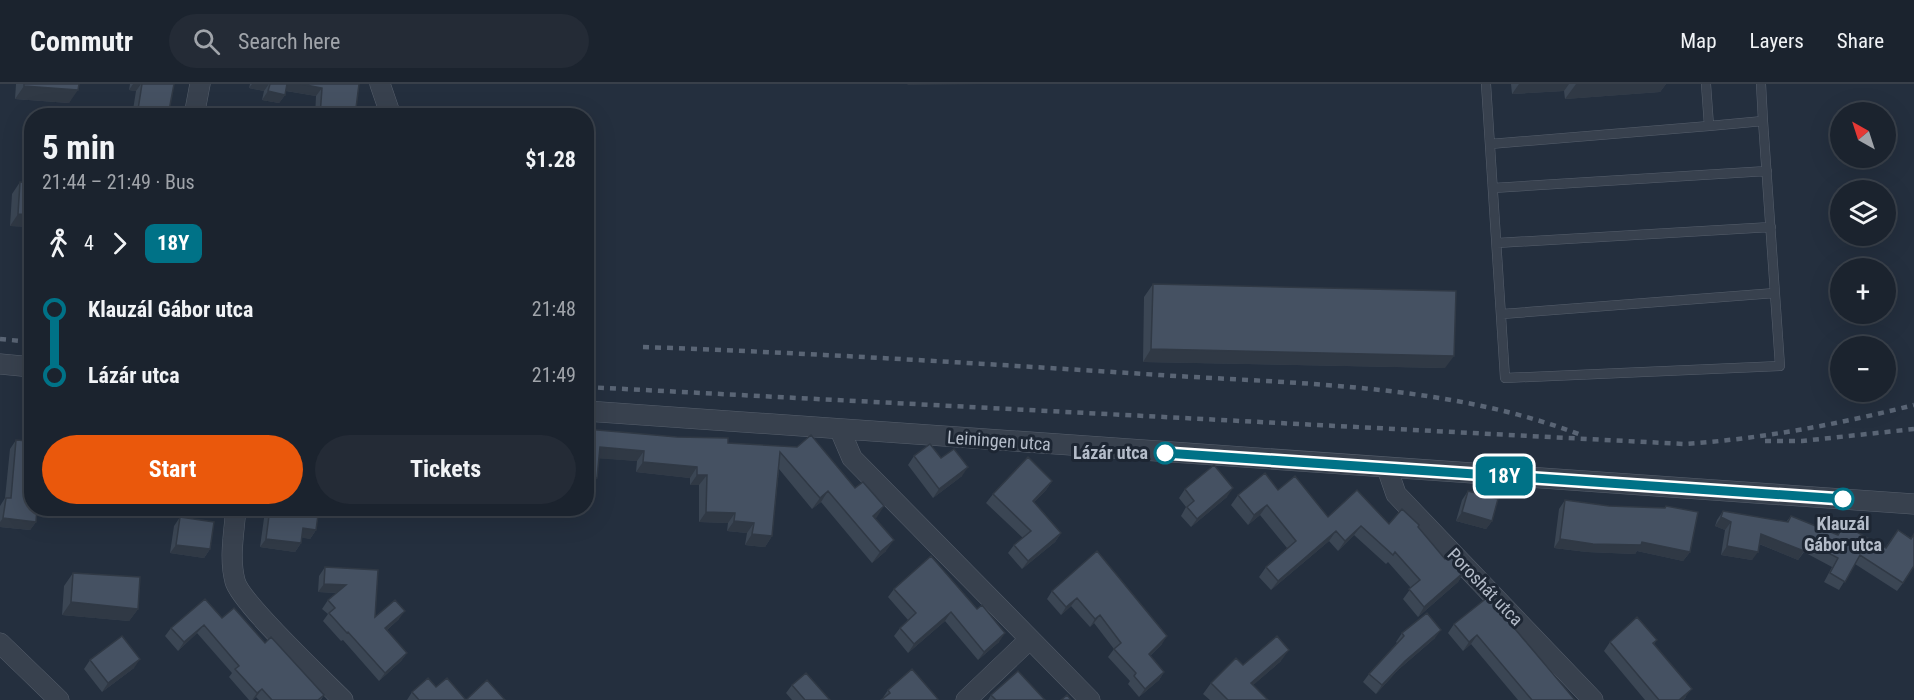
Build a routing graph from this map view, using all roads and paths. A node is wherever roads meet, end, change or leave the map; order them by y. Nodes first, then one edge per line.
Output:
1 (200, 84) edge
2 (380, 84) edge
3 (1486, 84) edge
4 (1706, 84) edge
5 (1761, 84) edge
6 (196, 108) edge
7 (388, 108) edge
8 (1764, 122) junction
9 (1709, 126) junction
10 (1490, 144) junction
11 (1767, 171) junction
12 (1493, 188) junction
13 (1771, 227) junction
14 (1497, 243) junction
15 (1775, 292) junction
16 (1502, 314) junction
17 (0, 364) edge
18 (24, 366) edge
19 (594, 412) edge
20 (840, 430) junction
21 (1387, 468) junction
22 (1914, 504) edge
23 (235, 516) edge
24 (1030, 639) junction
25 (0, 643) edge
26 (59, 700) edge
27 (343, 700) edge
28 (966, 700) edge
29 (1090, 700) edge
30 (1593, 700) edge

1 - 6 street
2 - 7 street
3 - 10 lane
4 - 9 lane
5 - 8 lane
8 - 9 lane
8 - 11 lane
9 - 10 lane
10 - 12 lane
11 - 12 lane
11 - 13 lane
12 - 14 lane
13 - 14 lane
13 - 15 lane
14 - 16 lane
15 - 16 lane
15 - 16 lane
17 - 18 street
19 - 20 street, Leiningen utca
20 - 21 street, Leiningen utca
20 - 24 street
21 - 22 street, Leiningen utca
21 - 30 street, Poroshát utca
23 - 27 street
24 - 28 street
24 - 29 street
25 - 26 street

